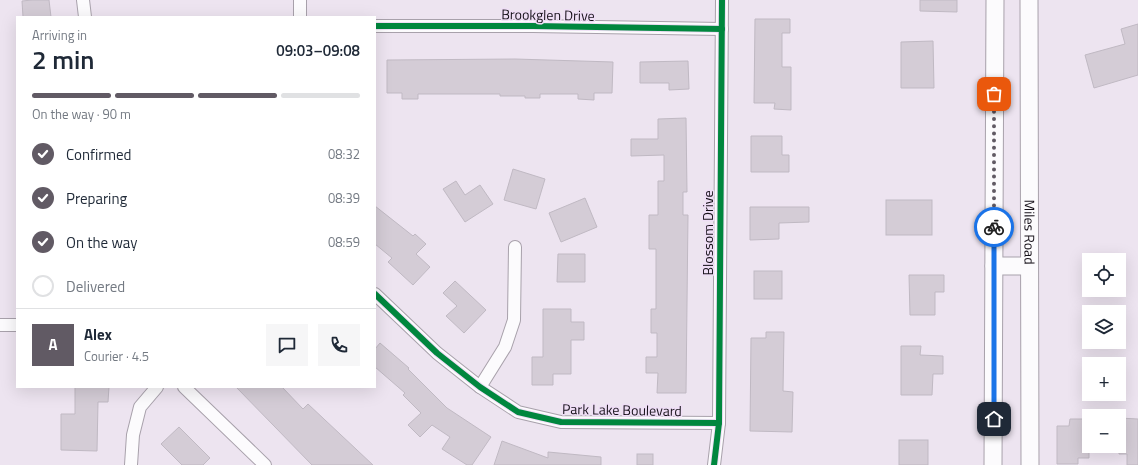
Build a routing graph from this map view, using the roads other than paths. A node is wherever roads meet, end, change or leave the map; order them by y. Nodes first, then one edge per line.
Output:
1 (83, 0) edge
2 (300, 0) edge
3 (722, 0) edge
4 (994, 0) edge
5 (1029, 0) edge
6 (85, 16) edge
7 (300, 16) edge
8 (376, 26) edge
9 (722, 29) junction
10 (515, 247) dead end
11 (994, 266) junction
12 (1029, 266) junction
13 (376, 295) edge
14 (0, 325) edge
15 (16, 325) edge
16 (480, 387) junction
17 (156, 388) edge
18 (185, 388) edge
19 (719, 423) junction
20 (131, 465) edge
21 (265, 465) edge
22 (714, 465) edge
23 (994, 465) edge
24 (1030, 465) edge

1 - 6 street
2 - 7 street
3 - 9 street, Blossom Drive
4 - 11 main road
5 - 12 main road, Miles Road
8 - 9 street, Brookglen Drive
9 - 19 street, Blossom Drive
10 - 16 street
11 - 12 main road
11 - 23 main road
12 - 24 main road, Miles Road
13 - 16 street, Park Lake Boulevard
14 - 15 street
16 - 19 street, Park Lake Boulevard
17 - 20 street
18 - 21 street
19 - 22 street, Blossom Drive

